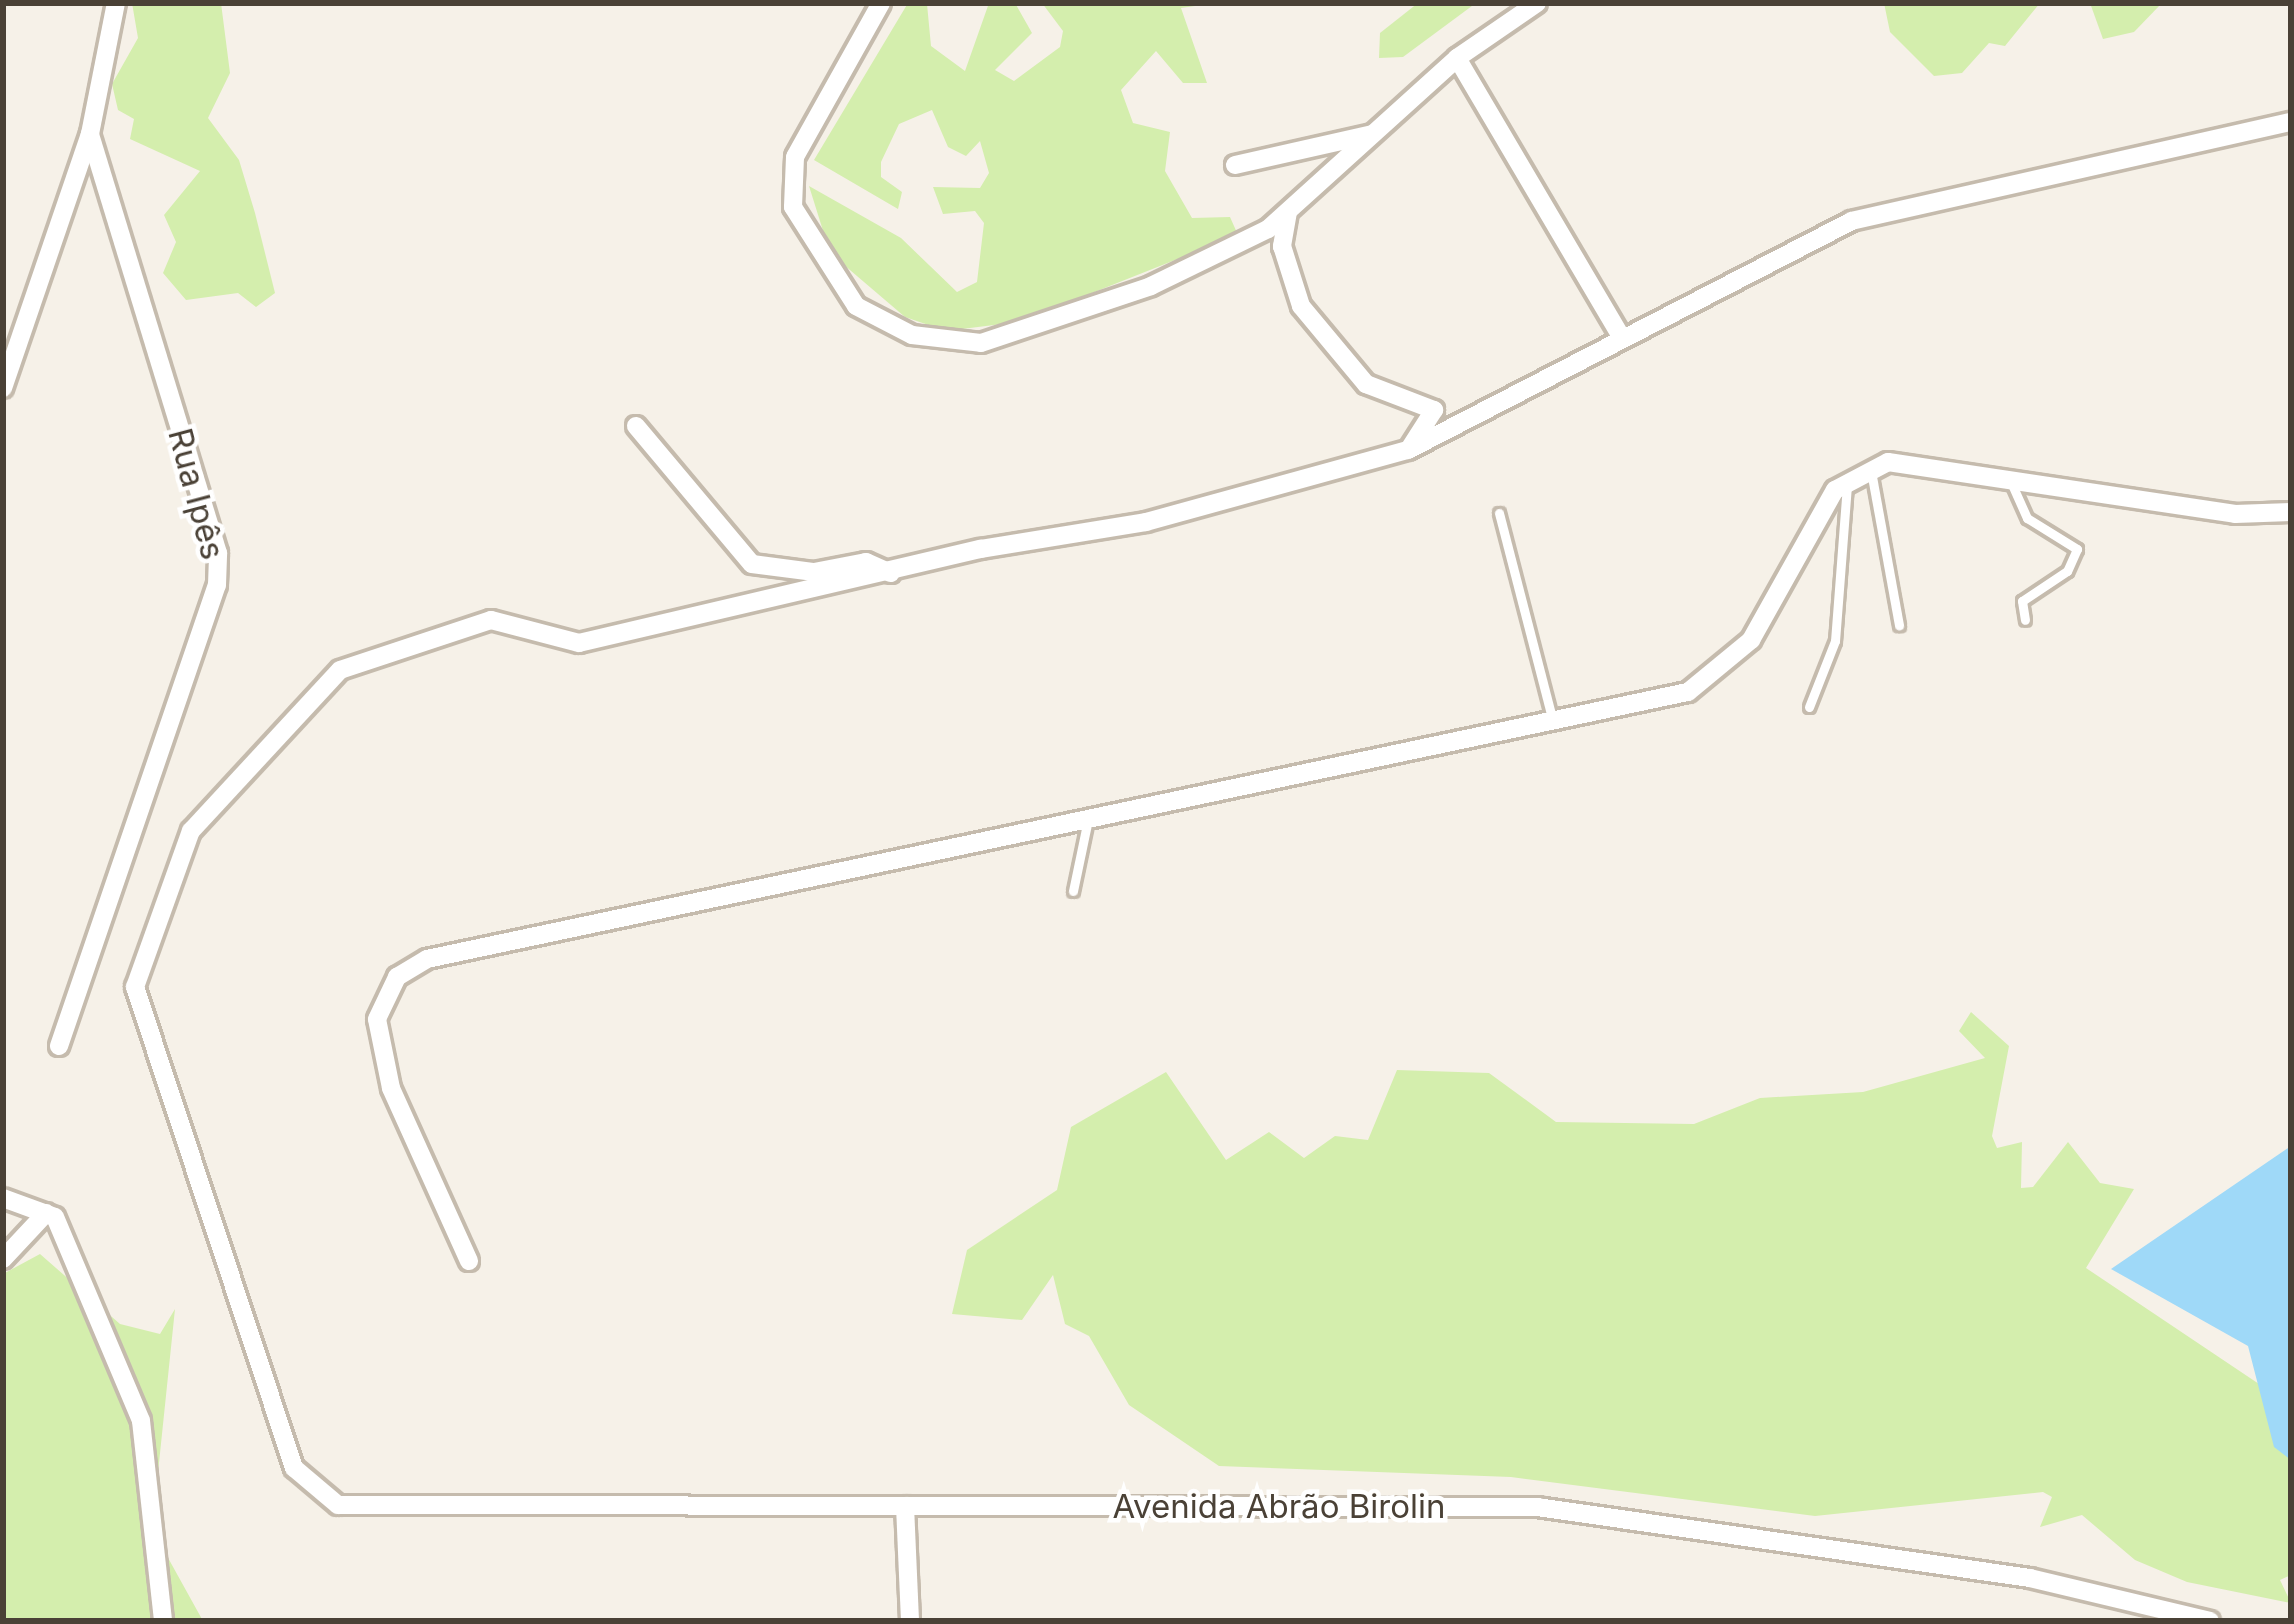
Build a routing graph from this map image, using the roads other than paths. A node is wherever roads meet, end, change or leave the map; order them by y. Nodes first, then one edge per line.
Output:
1 (116, 3) edge
2 (880, 3) edge
3 (1537, 3) edge
4 (1457, 58) junction
5 (2291, 122) edge
6 (90, 134) junction
7 (1373, 134) junction
8 (1235, 165) dead end
9 (1288, 212) junction
10 (1621, 335) junction
11 (3, 388) edge
12 (636, 426) dead end
13 (1408, 449) junction
14 (1871, 471) junction
15 (2010, 480) junction
16 (1847, 484) junction
17 (2291, 512) edge
18 (1498, 513) dead end
19 (891, 573) junction
20 (2025, 620) dead end
21 (1899, 625) dead end
22 (1809, 706) dead end
23 (1553, 722) junction
24 (1087, 824) junction
25 (1073, 891) dead end
26 (59, 1046) dead end
27 (3, 1198) edge
28 (46, 1213) junction
29 (3, 1259) edge
30 (470, 1261) dead end
31 (905, 1506) junction
32 (163, 1621) edge
33 (910, 1621) edge
34 (2210, 1621) edge

1 - 6 street, Rua Ipês
2 - 9 street
3 - 4 street
4 - 7 street
4 - 10 street
5 - 10 street
6 - 11 street
6 - 26 street, Rua Ipês
7 - 8 street
7 - 9 street
9 - 13 street
10 - 13 street
12 - 19 street
13 - 19 street
14 - 15 street
14 - 16 street
14 - 21 lane
15 - 17 street
15 - 20 lane
16 - 22 lane
16 - 23 street
18 - 23 lane
19 - 31 street, Avenida Abrão Birolin
23 - 24 street
24 - 25 lane
24 - 30 street
27 - 28 street
28 - 29 street
28 - 32 street
31 - 33 street
31 - 34 street, Avenida Abrão Birolin

